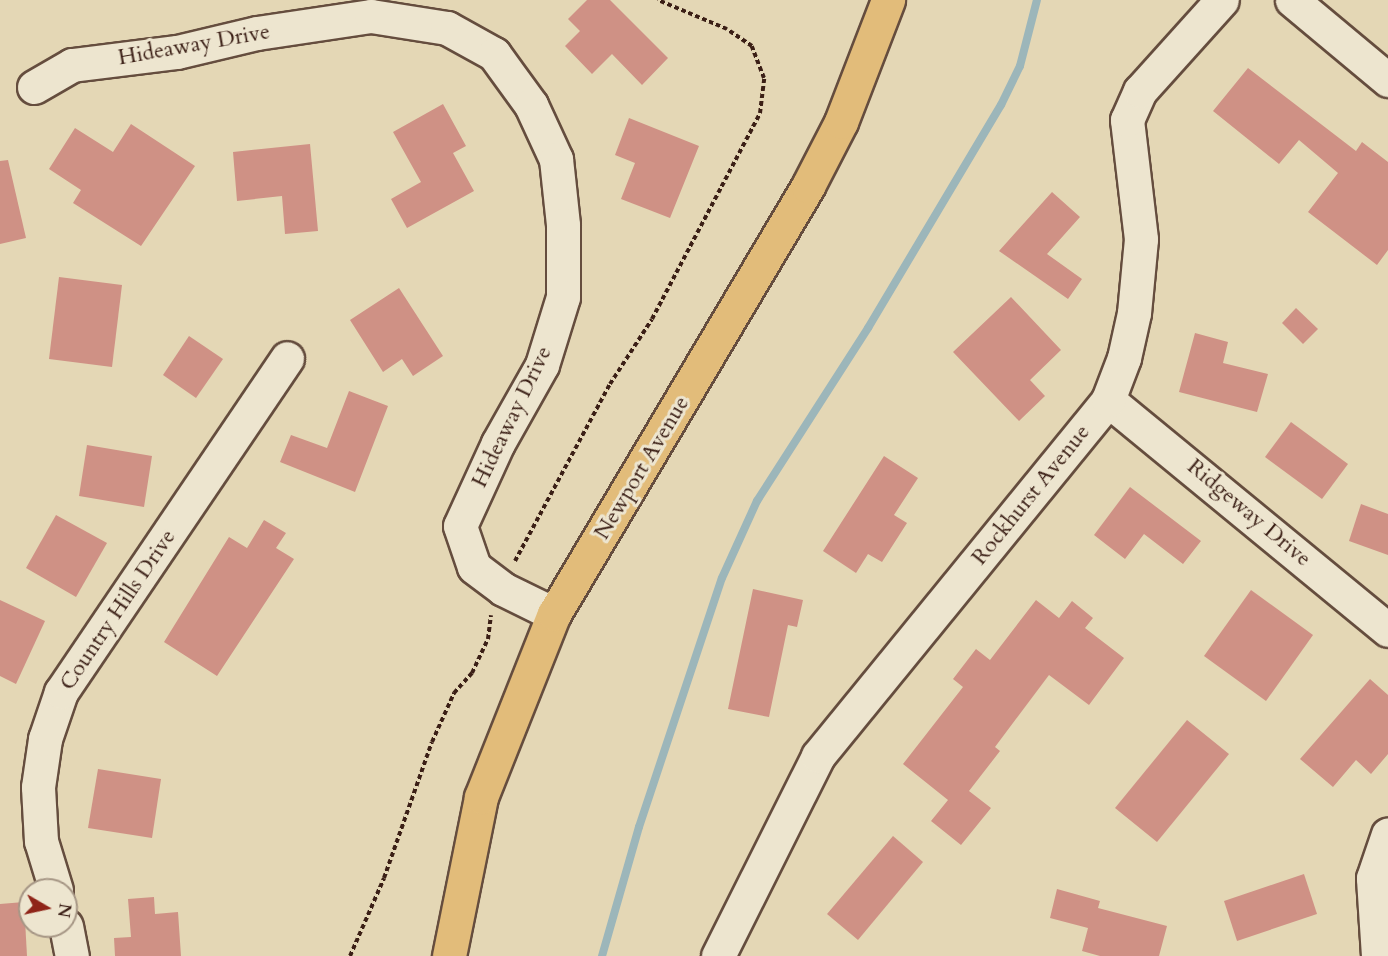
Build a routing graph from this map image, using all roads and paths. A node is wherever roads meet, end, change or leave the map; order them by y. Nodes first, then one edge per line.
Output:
1 (658, 0) edge
2 (888, 0) edge
3 (1222, 0) edge
4 (1292, 0) edge
5 (1388, 80) edge
6 (34, 87) dead end
7 (287, 358) dead end
8 (1108, 400) junction
9 (503, 589) junction
10 (554, 614) junction
11 (1388, 630) edge
12 (1388, 834) edge
13 (52, 878) edge
14 (68, 938) edge
15 (72, 956) edge
16 (350, 956) edge
17 (449, 956) edge
18 (718, 956) edge
19 (1378, 956) edge

1 - 9 path
2 - 10 main road, Newport Avenue
3 - 8 street, Rockhurst Avenue
4 - 5 street
6 - 9 street, Hideaway Drive
7 - 13 street, Country Hills Drive
8 - 11 street, Ridgeway Drive
8 - 18 street, Rockhurst Avenue
9 - 10 street, Hideaway Drive
9 - 16 path
10 - 17 main road, Newport Avenue
12 - 19 street
14 - 15 street

